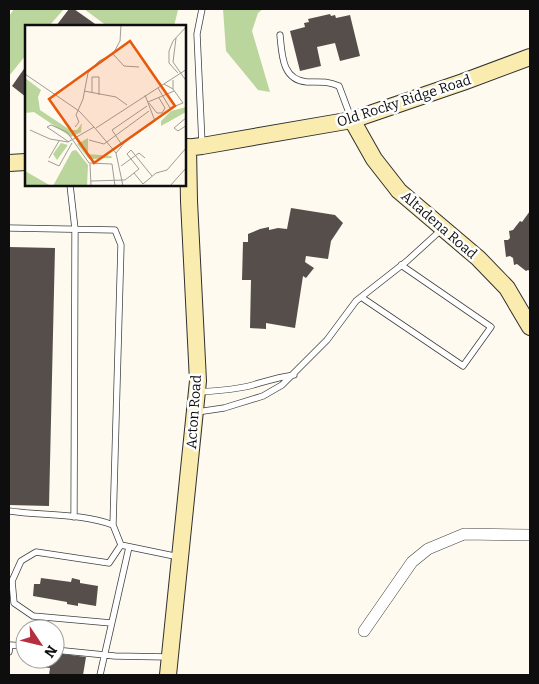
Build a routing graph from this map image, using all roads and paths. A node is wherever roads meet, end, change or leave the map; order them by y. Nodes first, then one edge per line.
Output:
1 (202, 9) edge
2 (280, 35) dead end
3 (530, 56) edge
4 (352, 120) junction
5 (192, 147) edge
6 (25, 162) edge
7 (9, 163) edge
8 (70, 186) edge
9 (9, 228) edge
10 (442, 228) junction
11 (75, 229) junction
12 (402, 265) junction
13 (361, 297) junction
14 (530, 327) edge
15 (294, 374) junction
16 (197, 392) junction
17 (195, 412) junction
18 (9, 511) edge
19 (74, 518) junction
20 (113, 525) junction
21 (530, 535) edge
22 (121, 545) junction
23 (129, 546) junction
24 (181, 557) junction
25 (111, 624) junction
26 (364, 632) dead end
27 (65, 651) edge
28 (103, 656) junction
29 (170, 657) junction
30 (100, 675) edge
31 (168, 675) edge

1 - 5 lane
2 - 4 lane
3 - 4 street, Old Rocky Ridge Road
4 - 5 street, Old Rocky Ridge Road
4 - 10 street, Altadena Road
5 - 16 street, Acton Road
6 - 7 street
8 - 11 lane
9 - 11 lane
10 - 12 lane
10 - 14 street, Altadena Road
11 - 19 lane
11 - 20 lane
12 - 13 lane
12 - 13 lane
13 - 15 lane
15 - 16 lane
15 - 17 lane
16 - 17 street, Acton Road
17 - 24 street, Acton Road
18 - 19 lane
19 - 20 lane
20 - 22 lane
21 - 26 street
22 - 23 lane
22 - 25 lane
23 - 24 lane
23 - 25 lane
24 - 29 street, Acton Road
25 - 28 lane
27 - 28 lane
28 - 29 lane
28 - 30 lane
29 - 31 street, Acton Road

